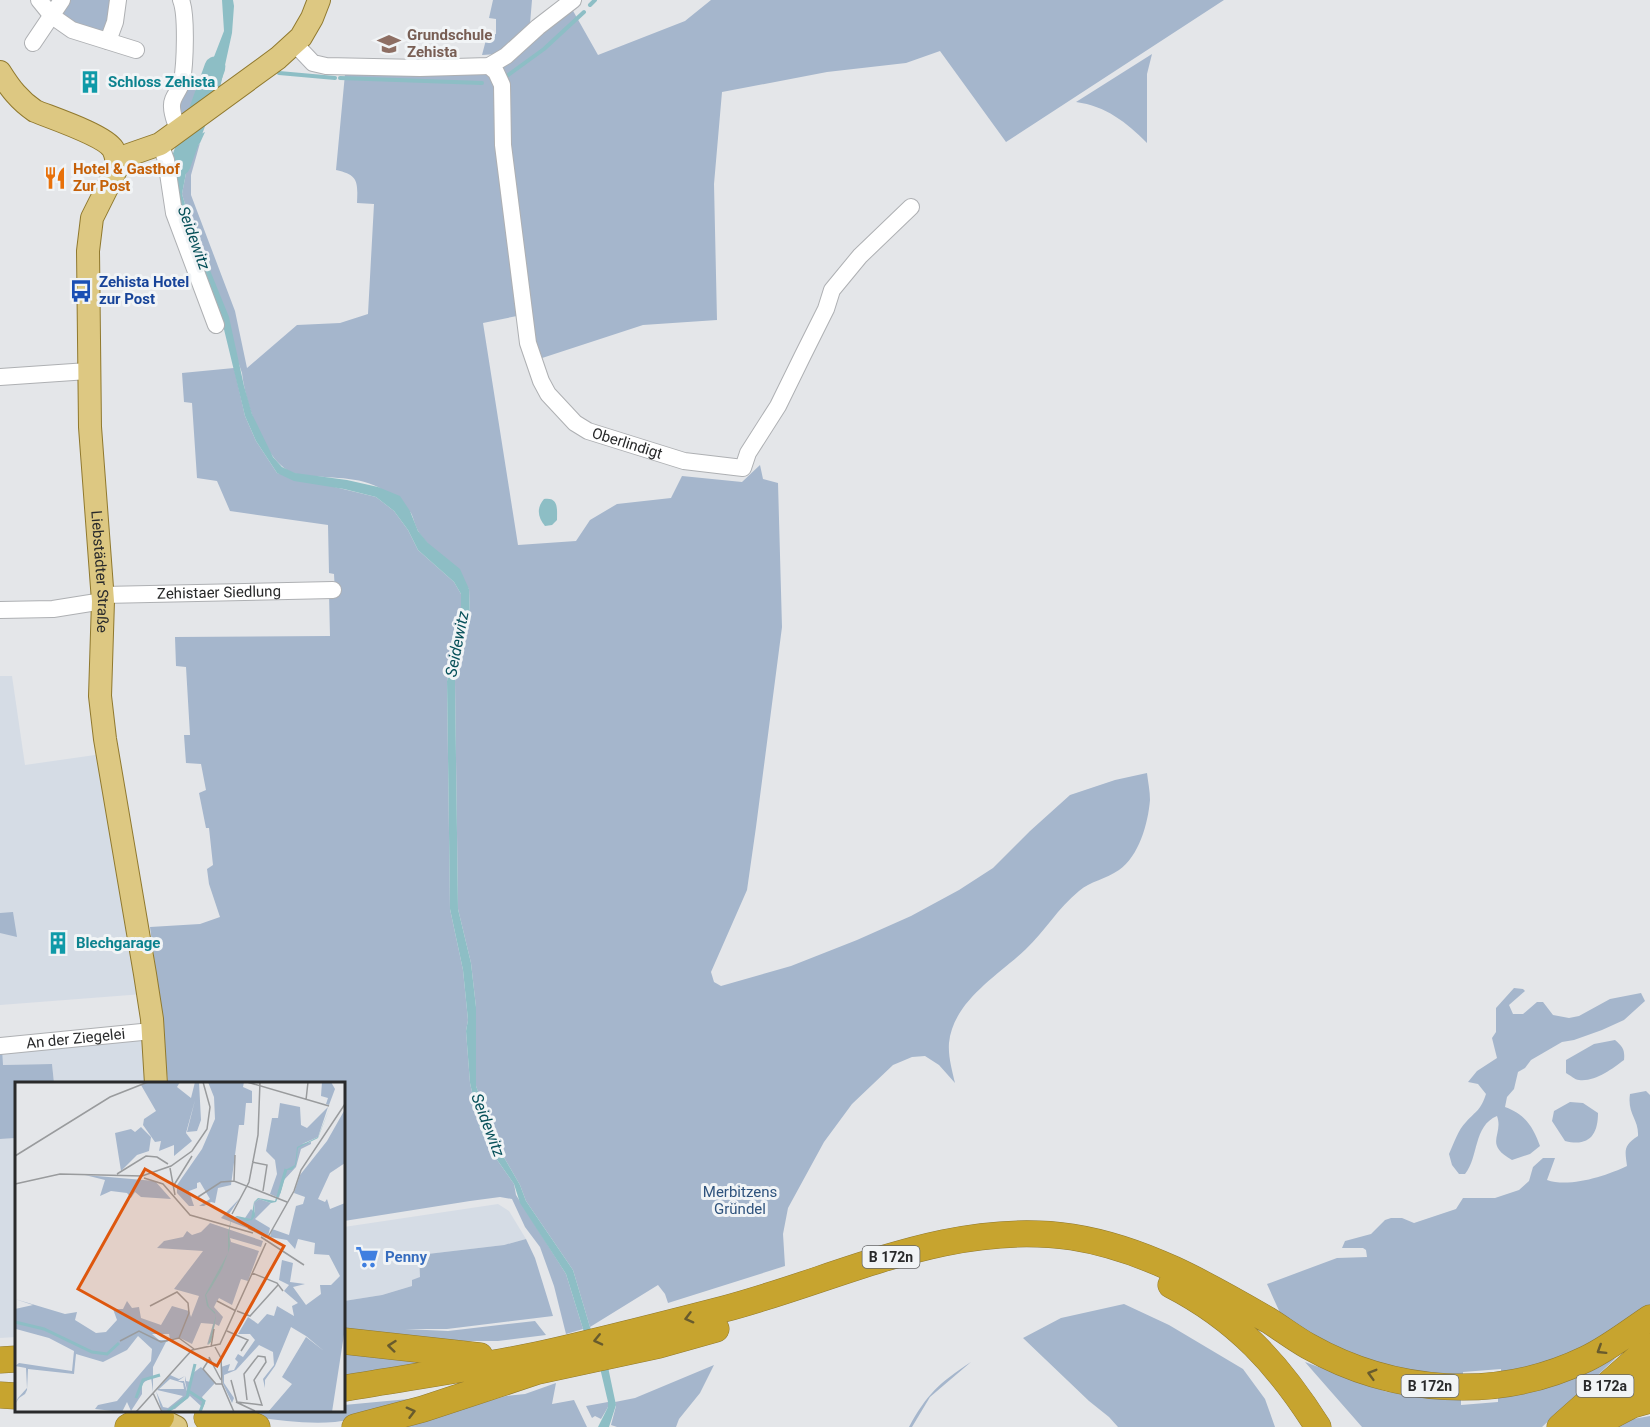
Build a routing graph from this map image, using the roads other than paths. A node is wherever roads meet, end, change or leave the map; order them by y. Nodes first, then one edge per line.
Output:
1 (39, 0) edge
2 (62, 0) edge
3 (118, 0) edge
4 (181, 0) edge
5 (319, 0) edge
6 (573, 0) edge
7 (52, 16) junction
8 (108, 41) junction
9 (33, 43) dead end
10 (295, 44) junction
11 (136, 50) dead end
12 (489, 66) junction
13 (0, 72) edge
14 (183, 127) junction
15 (160, 144) junction
16 (117, 159) junction
17 (911, 207) dead end
18 (216, 325) dead end
19 (88, 371) junction
20 (0, 377) edge
21 (333, 590) dead end
22 (103, 598) junction
23 (0, 610) edge
24 (152, 1030) junction
25 (0, 1046) edge
26 (156, 1082) edge
27 (1134, 1261) junction
28 (1217, 1291) junction
29 (1650, 1318) edge
30 (345, 1341) edge
31 (1254, 1344) junction
32 (1650, 1347) edge
33 (15, 1359) edge
34 (0, 1360) edge
35 (536, 1363) junction
36 (1650, 1371) edge
37 (345, 1388) edge
38 (0, 1395) edge
39 (15, 1396) edge
40 (1650, 1400) edge
41 (165, 1418) edge
42 (204, 1418) edge
43 (128, 1427) edge
44 (257, 1427) edge
45 (355, 1427) edge
46 (1300, 1427) edge
47 (1318, 1427) edge
48 (1330, 1427) edge
49 (1560, 1427) edge
50 (1591, 1427) edge

1 - 7 street
2 - 7 street
3 - 8 street
4 - 14 street
5 - 10 main road
6 - 12 street
7 - 8 street
7 - 9 street
8 - 11 street
10 - 12 street
10 - 14 main road
12 - 17 street, Oberlindigt
13 - 16 main road
14 - 15 main road
15 - 16 main road
15 - 18 street
16 - 19 main road, Liebstädter Straße
19 - 20 street
19 - 22 main road, Liebstädter Straße
21 - 22 street, Zehistaer Siedlung
22 - 23 street
22 - 24 main road, Liebstädter Straße
24 - 25 street, An der Ziegelei
24 - 26 main road, Liebstädter Straße
27 - 28 highway, B 172n
27 - 31 highway, B 172n
27 - 35 highway, B 172n
29 -> 28 highway, B 172n
28 - 48 highway, B 172n
35 -> 30 highway
31 - 46 highway
31 - 47 highway, B 172n
32 - 49 highway, B 172a
33 - 34 highway
35 - 37 highway, B 172n
45 -> 35 highway, B 172n
36 - 50 highway, B 172a
38 - 39 highway
40 - 50 highway
41 - 43 highway
42 - 44 highway

